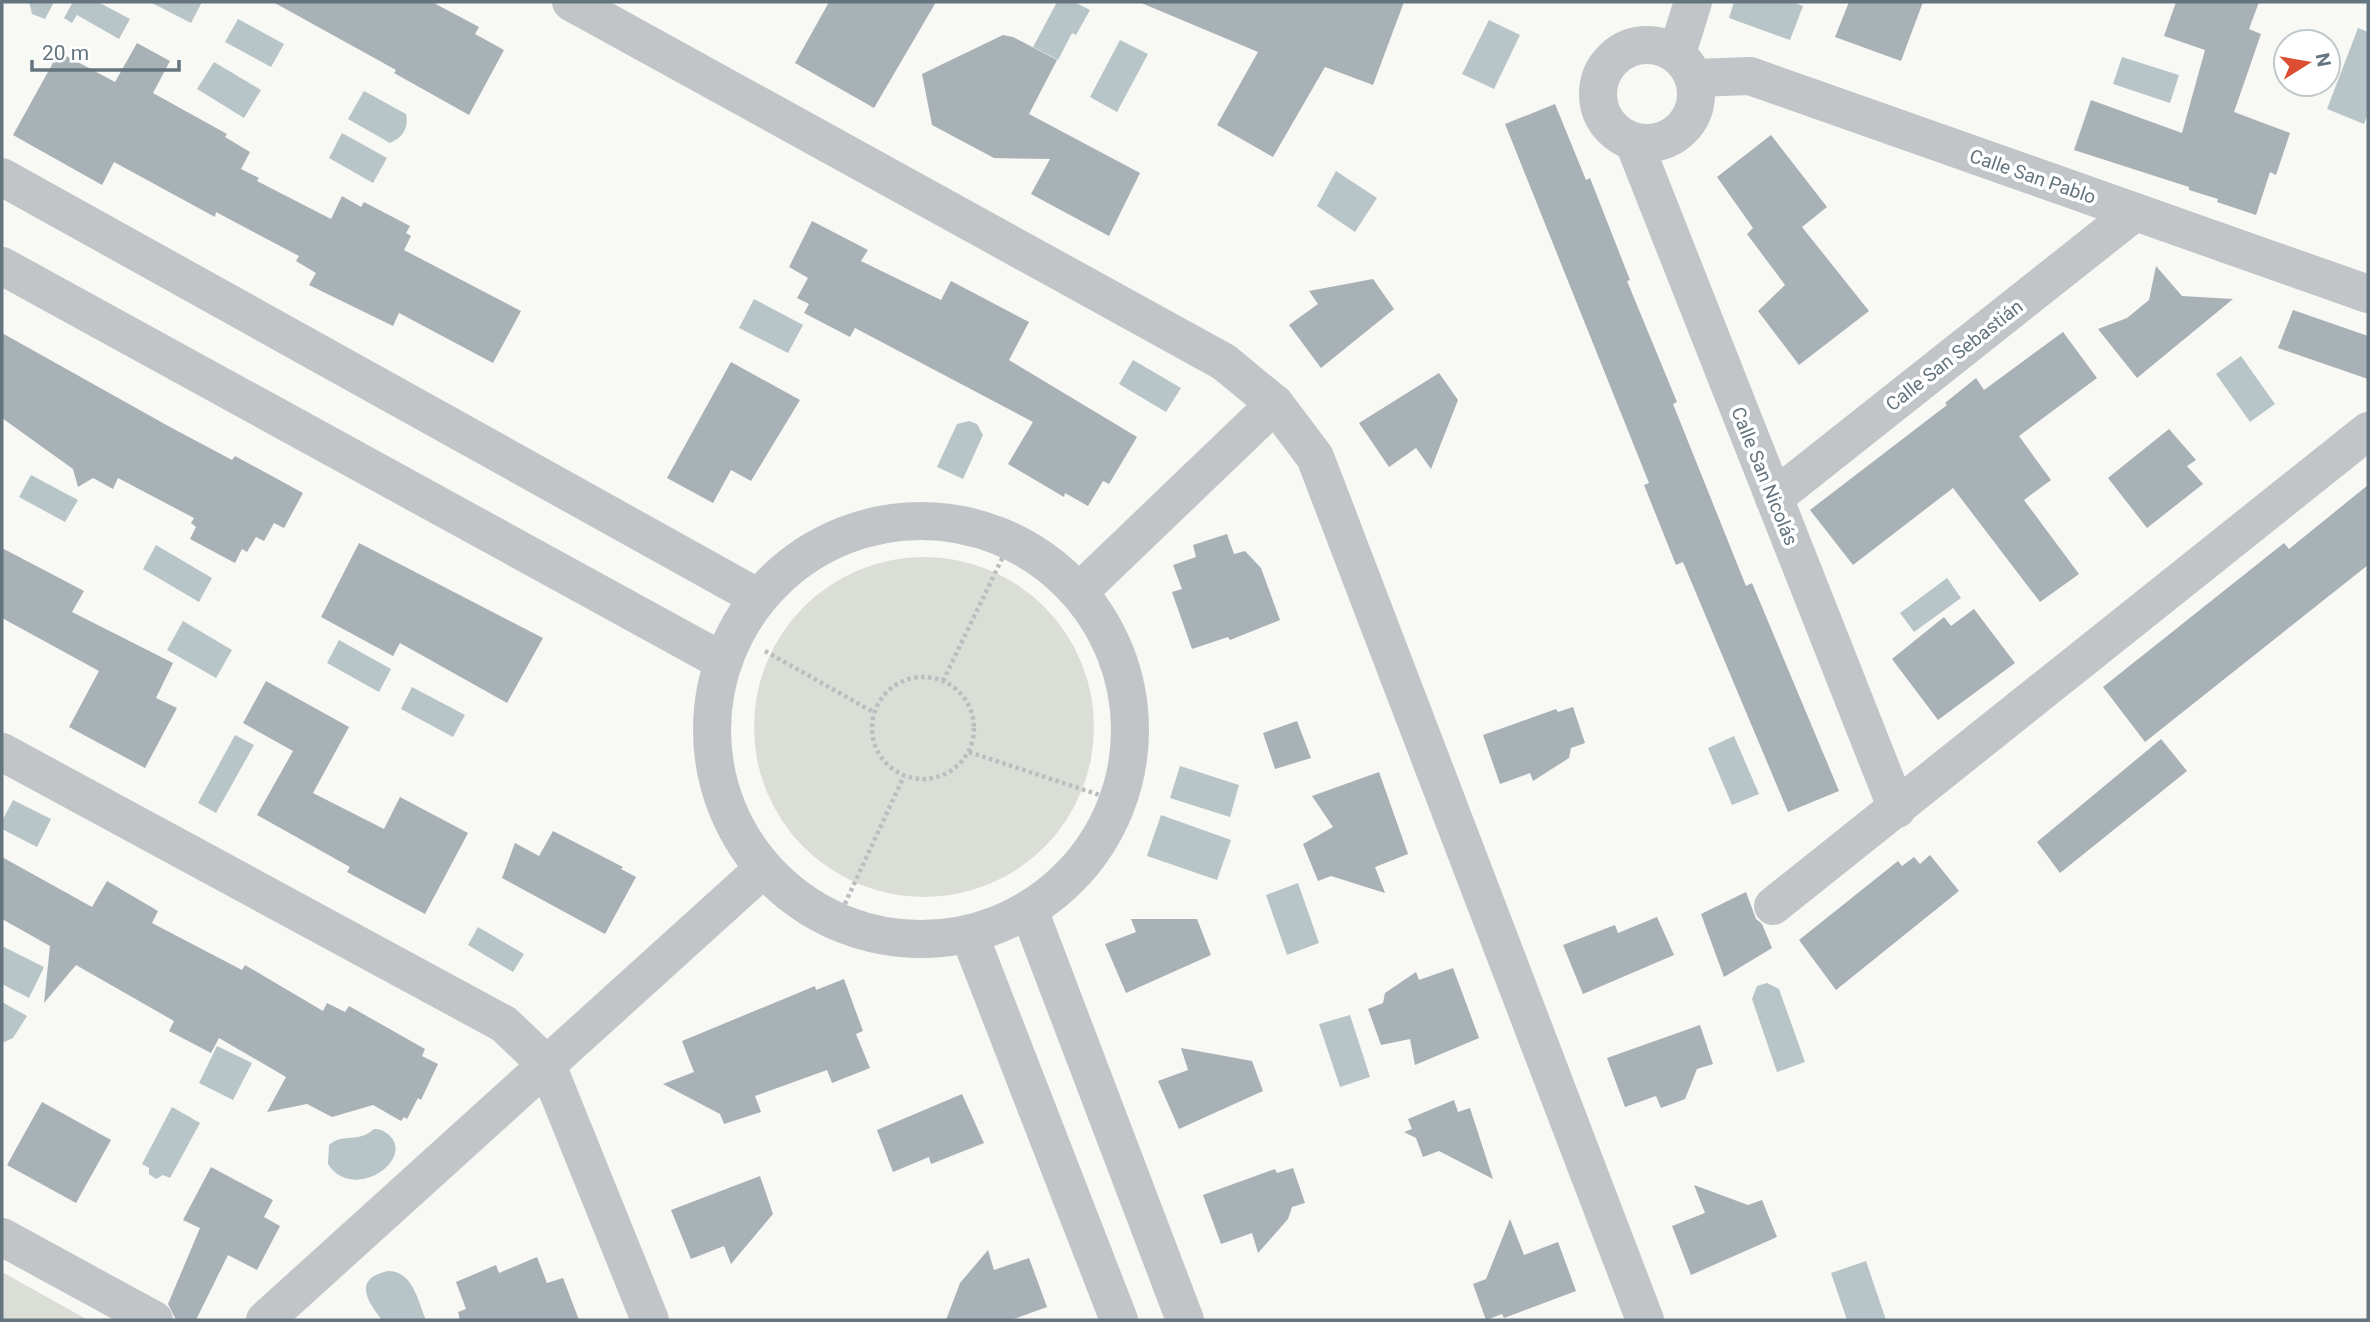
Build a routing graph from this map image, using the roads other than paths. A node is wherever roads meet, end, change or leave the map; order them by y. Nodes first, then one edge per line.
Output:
1 (570, 2) edge
2 (1693, 2) edge
3 (1686, 65) junction
4 (1634, 143) junction
5 (2, 177) edge
6 (2135, 212) junction
7 (2, 266) edge
8 (2368, 294) edge
9 (1275, 404) junction
10 (2368, 431) edge
11 (1774, 498) junction
12 (1080, 591) junction
13 (757, 597) junction
14 (728, 647) junction
15 (2, 752) edge
16 (1897, 809) junction
17 (763, 869) junction
18 (1773, 906) dead end
19 (1029, 910) junction
20 (969, 934) junction
21 (547, 1065) junction
22 (2, 1237) edge
23 (154, 1320) edge
24 (265, 1320) edge
25 (650, 1320) edge
26 (1119, 1320) edge
27 (1185, 1320) edge
28 (1645, 1320) edge

1 - 9 street
2 - 3 street
3 - 4 street
3 - 4 street
3 - 6 street, Calle San Pablo
4 - 11 street, Calle San Nicolás
5 - 13 street
6 - 8 street, Calle San Pablo
6 - 11 street, Calle San Sebastián
7 - 14 street
9 - 12 street
9 - 28 street
10 - 16 street
11 - 16 street, Calle San Nicolás
12 - 13 street
12 - 19 street
13 - 14 street
14 - 17 street
15 - 21 street
16 - 18 street
17 - 20 street
17 - 21 street
19 - 20 street
19 - 27 street
20 - 26 street
21 - 24 street
21 - 25 street
22 - 23 street

